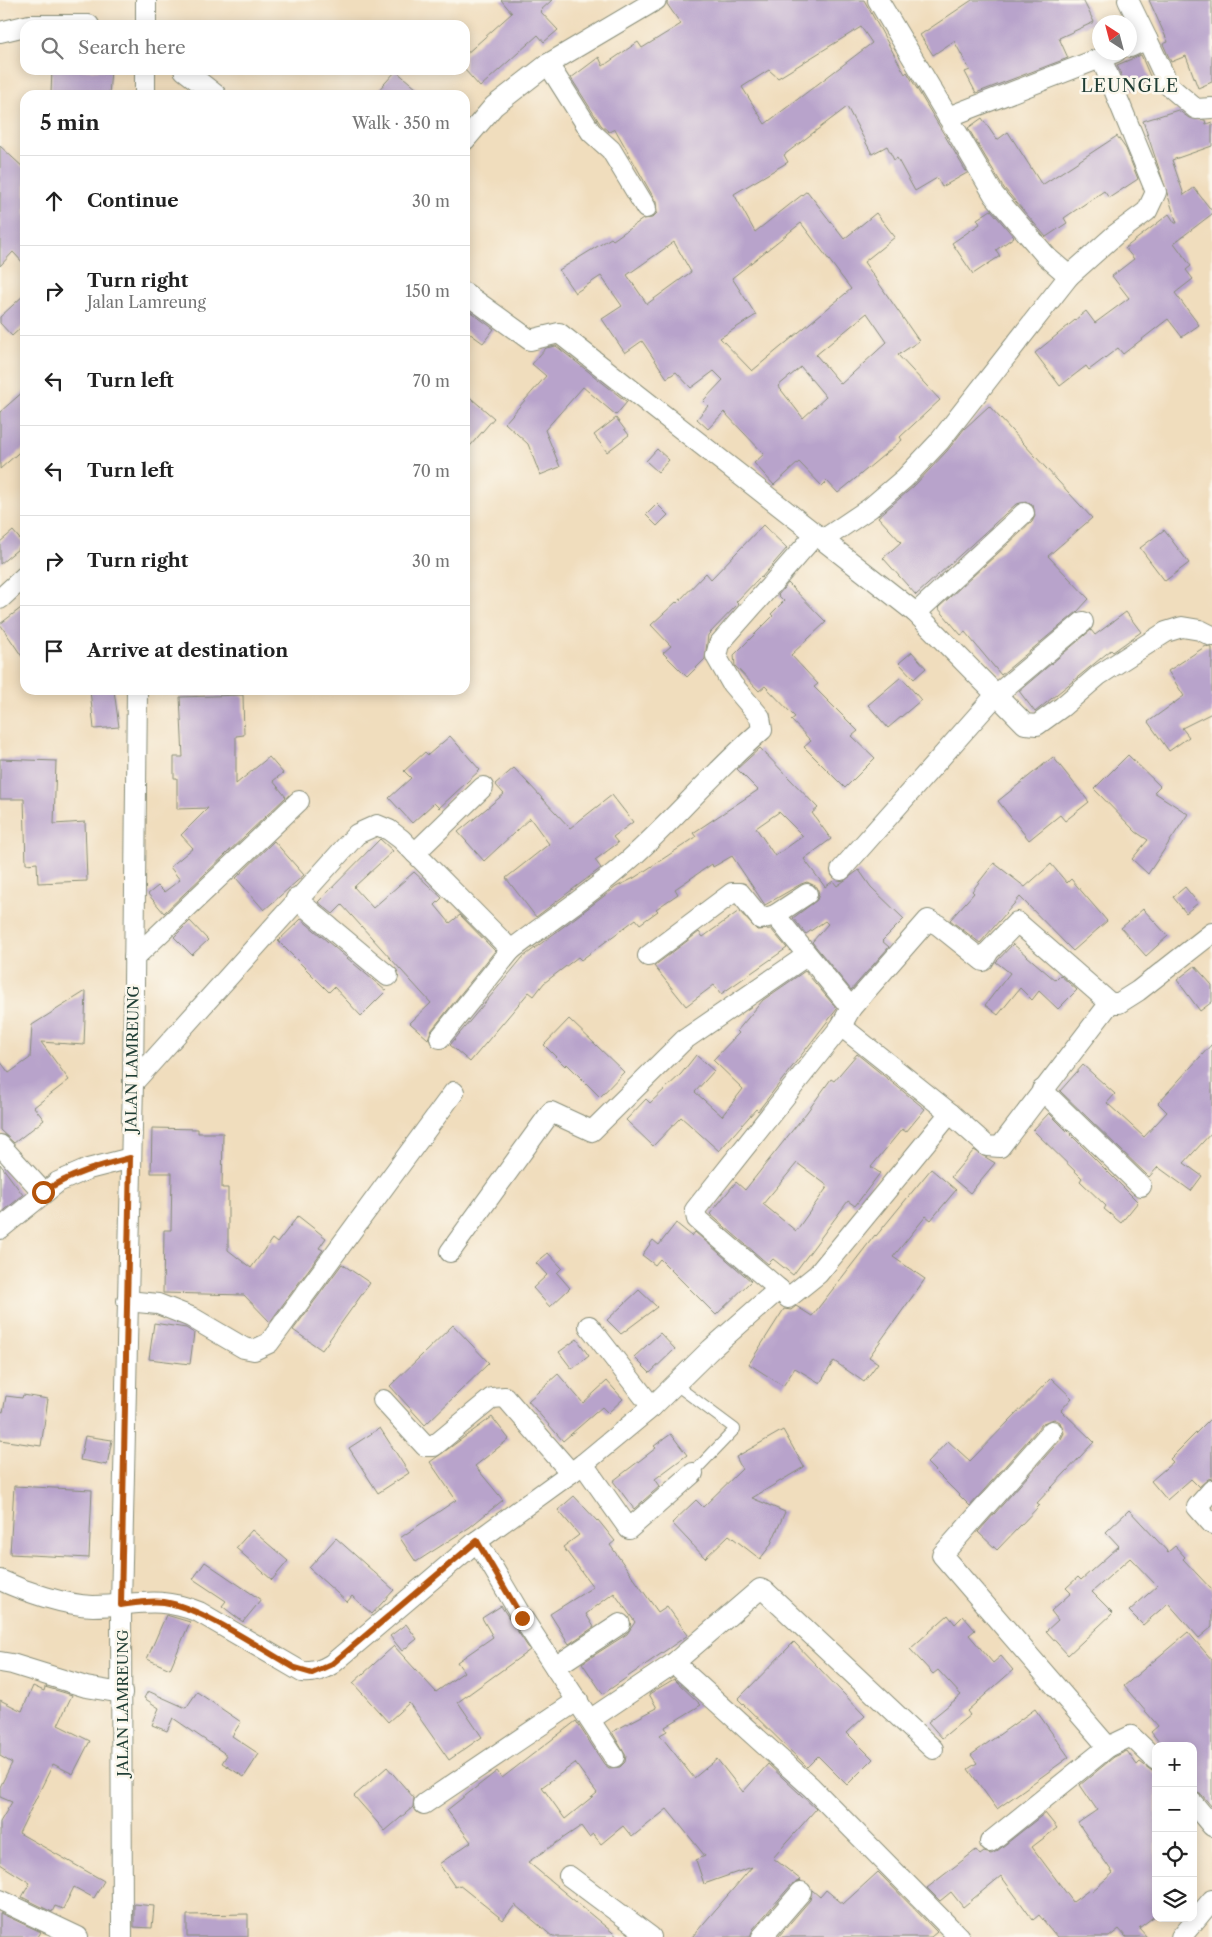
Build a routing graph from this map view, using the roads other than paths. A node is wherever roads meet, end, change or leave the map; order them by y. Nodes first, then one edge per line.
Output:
1 (146, 0) edge
2 (656, 0) edge
3 (878, 0) edge
4 (1128, 0) edge
5 (146, 20) edge
6 (20, 27) edge
7 (0, 32) edge
8 (1138, 43) edge
9 (1095, 60) edge
10 (1110, 60) edge
11 (548, 64) junction
12 (145, 75) edge
13 (190, 75) edge
14 (145, 90) edge
15 (210, 90) edge
16 (1212, 108) edge
17 (948, 117) junction
18 (470, 134) edge
19 (646, 208) dead end
20 (1069, 276) junction
21 (470, 297) edge
22 (1024, 513) dead end
23 (820, 537) junction
24 (20, 581) edge
25 (0, 599) edge
26 (916, 613) junction
27 (1083, 622) dead end
28 (1212, 636) edge
29 (137, 695) edge
30 (996, 695) junction
31 (483, 786) dead end
32 (299, 801) dead end
33 (415, 853) junction
34 (841, 870) dead end
35 (807, 894) dead end
36 (296, 899) junction
37 (775, 915) junction
38 (1212, 933) edge
39 (511, 950) junction
40 (648, 956) dead end
41 (806, 956) junction
42 (134, 958) junction
43 (388, 976) dead end
44 (1110, 1002) junction
45 (851, 1008) junction
46 (841, 1026) junction
47 (440, 1038) dead end
48 (133, 1083) junction
49 (1042, 1090) junction
50 (454, 1092) dead end
51 (950, 1113) junction
52 (0, 1145) edge
53 (130, 1158) junction
54 (1141, 1186) dead end
55 (43, 1192) junction
56 (0, 1229) edge
57 (450, 1252) dead end
58 (778, 1289) junction
59 (127, 1301) junction
60 (589, 1326) dead end
61 (676, 1385) junction
62 (383, 1400) dead end
63 (652, 1407) junction
64 (1052, 1431) dead end
65 (577, 1469) junction
66 (693, 1473) joint
67 (1212, 1490) edge
68 (1212, 1524) edge
69 (477, 1541) junction
70 (0, 1580) edge
71 (121, 1605) junction
72 (620, 1624) dead end
73 (0, 1662) edge
74 (674, 1663) junction
75 (555, 1667) junction
76 (122, 1693) junction
77 (578, 1700) junction
78 (591, 1719) junction
79 (1108, 1747) junction
80 (933, 1749) dead end
81 (1152, 1756) edge
82 (614, 1757) dead end
83 (424, 1804) dead end
84 (1197, 1809) edge
85 (1212, 1826) edge
86 (990, 1842) dead end
87 (569, 1876) dead end
88 (801, 1892) dead end
89 (0, 1900) edge
90 (1212, 1900) edge
91 (78, 1937) edge
92 (122, 1937) edge
93 (651, 1937) edge
94 (762, 1937) edge
95 (959, 1937) edge
96 (1181, 1937) edge

1 - 5 street
2 - 11 street
3 - 17 street
4 - 8 street
6 - 7 street
8 - 16 street
9 - 17 street
10 - 20 street
11 - 18 street
11 - 19 street
12 - 14 street
13 - 15 street
17 - 20 street
20 - 23 street
21 - 23 street
22 - 26 street
23 - 26 street
23 - 39 street
24 - 25 street
26 - 30 street
27 - 30 street
28 - 30 street
29 - 42 street, JALAN LAMREUNG
30 - 34 street
31 - 33 street
32 - 42 street
33 - 36 street
33 - 39 street
35 - 37 street
36 - 43 street
36 - 48 street
37 - 40 street
37 - 41 street
38 - 44 street
39 - 47 street
41 - 45 street
41 - 57 street
42 - 48 street, JALAN LAMREUNG
44 - 45 street
44 - 49 street
45 - 46 street
46 - 51 street
46 - 58 street
48 - 53 street, JALAN LAMREUNG
49 - 51 street
49 - 54 street
50 - 59 street
51 - 58 street
52 - 55 street
53 - 55 street
53 - 59 street, JALAN LAMREUNG
55 - 56 street
58 - 61 street
59 - 71 street, JALAN LAMREUNG
60 - 63 street
61 - 63 street
61 - 66 lane
62 - 65 street
63 - 65 street
64 - 79 street
65 - 66 street
65 - 69 street
67 - 68 street
69 - 71 street
69 - 75 street
70 - 71 street
71 - 76 street, JALAN LAMREUNG
72 - 75 street
73 - 76 street
74 - 78 street
74 - 80 street
74 - 95 street
75 - 77 street
76 - 92 street, JALAN LAMREUNG
77 - 78 street
77 - 83 street
78 - 82 street
79 - 81 street
79 - 86 street
84 - 85 street
87 - 93 street
88 - 94 street
89 - 91 street
90 - 96 street

